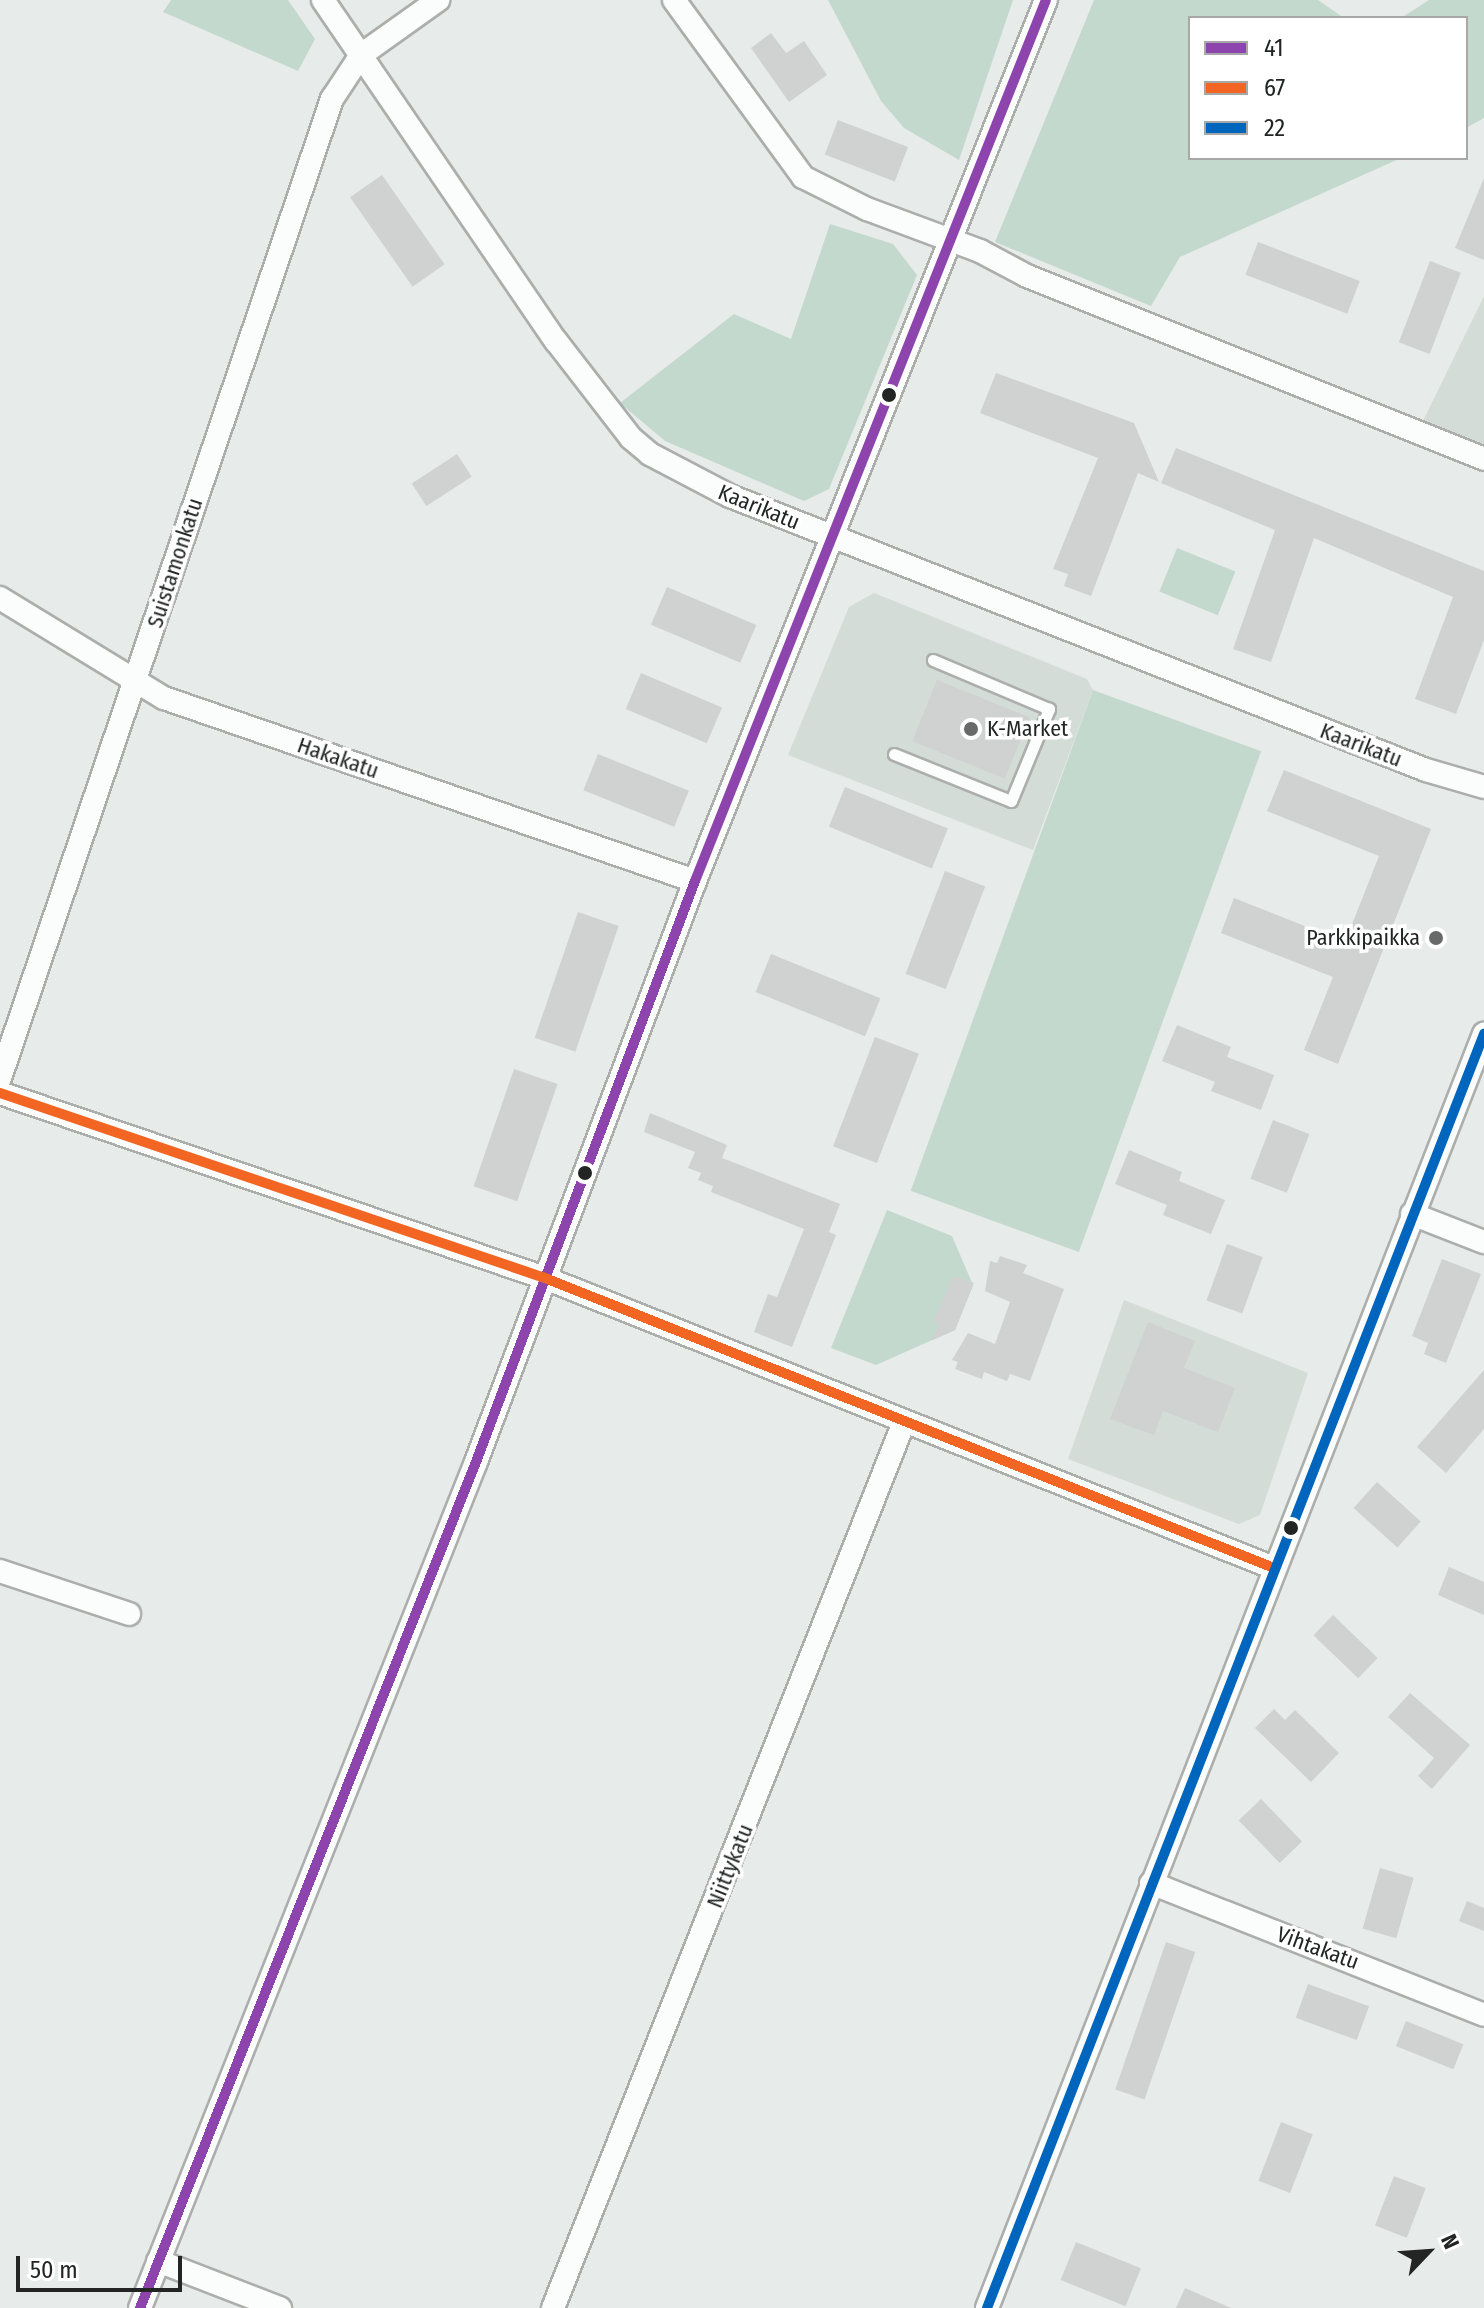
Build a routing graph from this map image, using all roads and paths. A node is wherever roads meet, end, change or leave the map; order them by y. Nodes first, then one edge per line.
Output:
1 (323, 0) edge
2 (438, 0) edge
3 (674, 0) edge
4 (1046, 0) edge
5 (361, 55) junction
6 (953, 241) junction
7 (1484, 459) edge
8 (834, 536) junction
9 (0, 598) edge
10 (933, 660) dead end
11 (135, 684) junction
12 (894, 754) dead end
13 (1484, 787) edge
14 (695, 881) junction
15 (1484, 1034) edge
16 (0, 1078) edge
17 (0, 1093) edge
18 (1412, 1214) junction
19 (1484, 1242) edge
20 (545, 1278) junction
21 (904, 1422) junction
22 (1274, 1568) junction
23 (0, 1571) edge
24 (129, 1614) dead end
25 (1151, 1883) junction
26 (1484, 2015) edge
27 (158, 2261) junction
28 (140, 2308) edge
29 (280, 2308) edge
30 (553, 2308) edge
31 (987, 2308) edge

1 - 5 street, Kaarikatu
2 - 5 street
3 - 6 street
4 - 6 street
5 - 8 street, Kaarikatu
5 - 11 street, Suistamonkatu
6 - 7 street
6 - 8 street
8 - 13 street, Kaarikatu
8 - 14 street
9 - 11 street, Hakakatu
10 - 12 lane
11 - 14 street, Hakakatu
11 - 16 street, Suistamonkatu
14 - 20 street
15 - 18 street
17 - 20 street
18 - 19 street
18 - 22 street
20 - 21 street
20 - 27 street
21 - 22 street
21 - 30 street, Niittykatu
22 - 25 street
23 - 24 street
25 - 26 street, Vihtakatu
25 - 31 street
27 - 28 street
27 - 29 street

